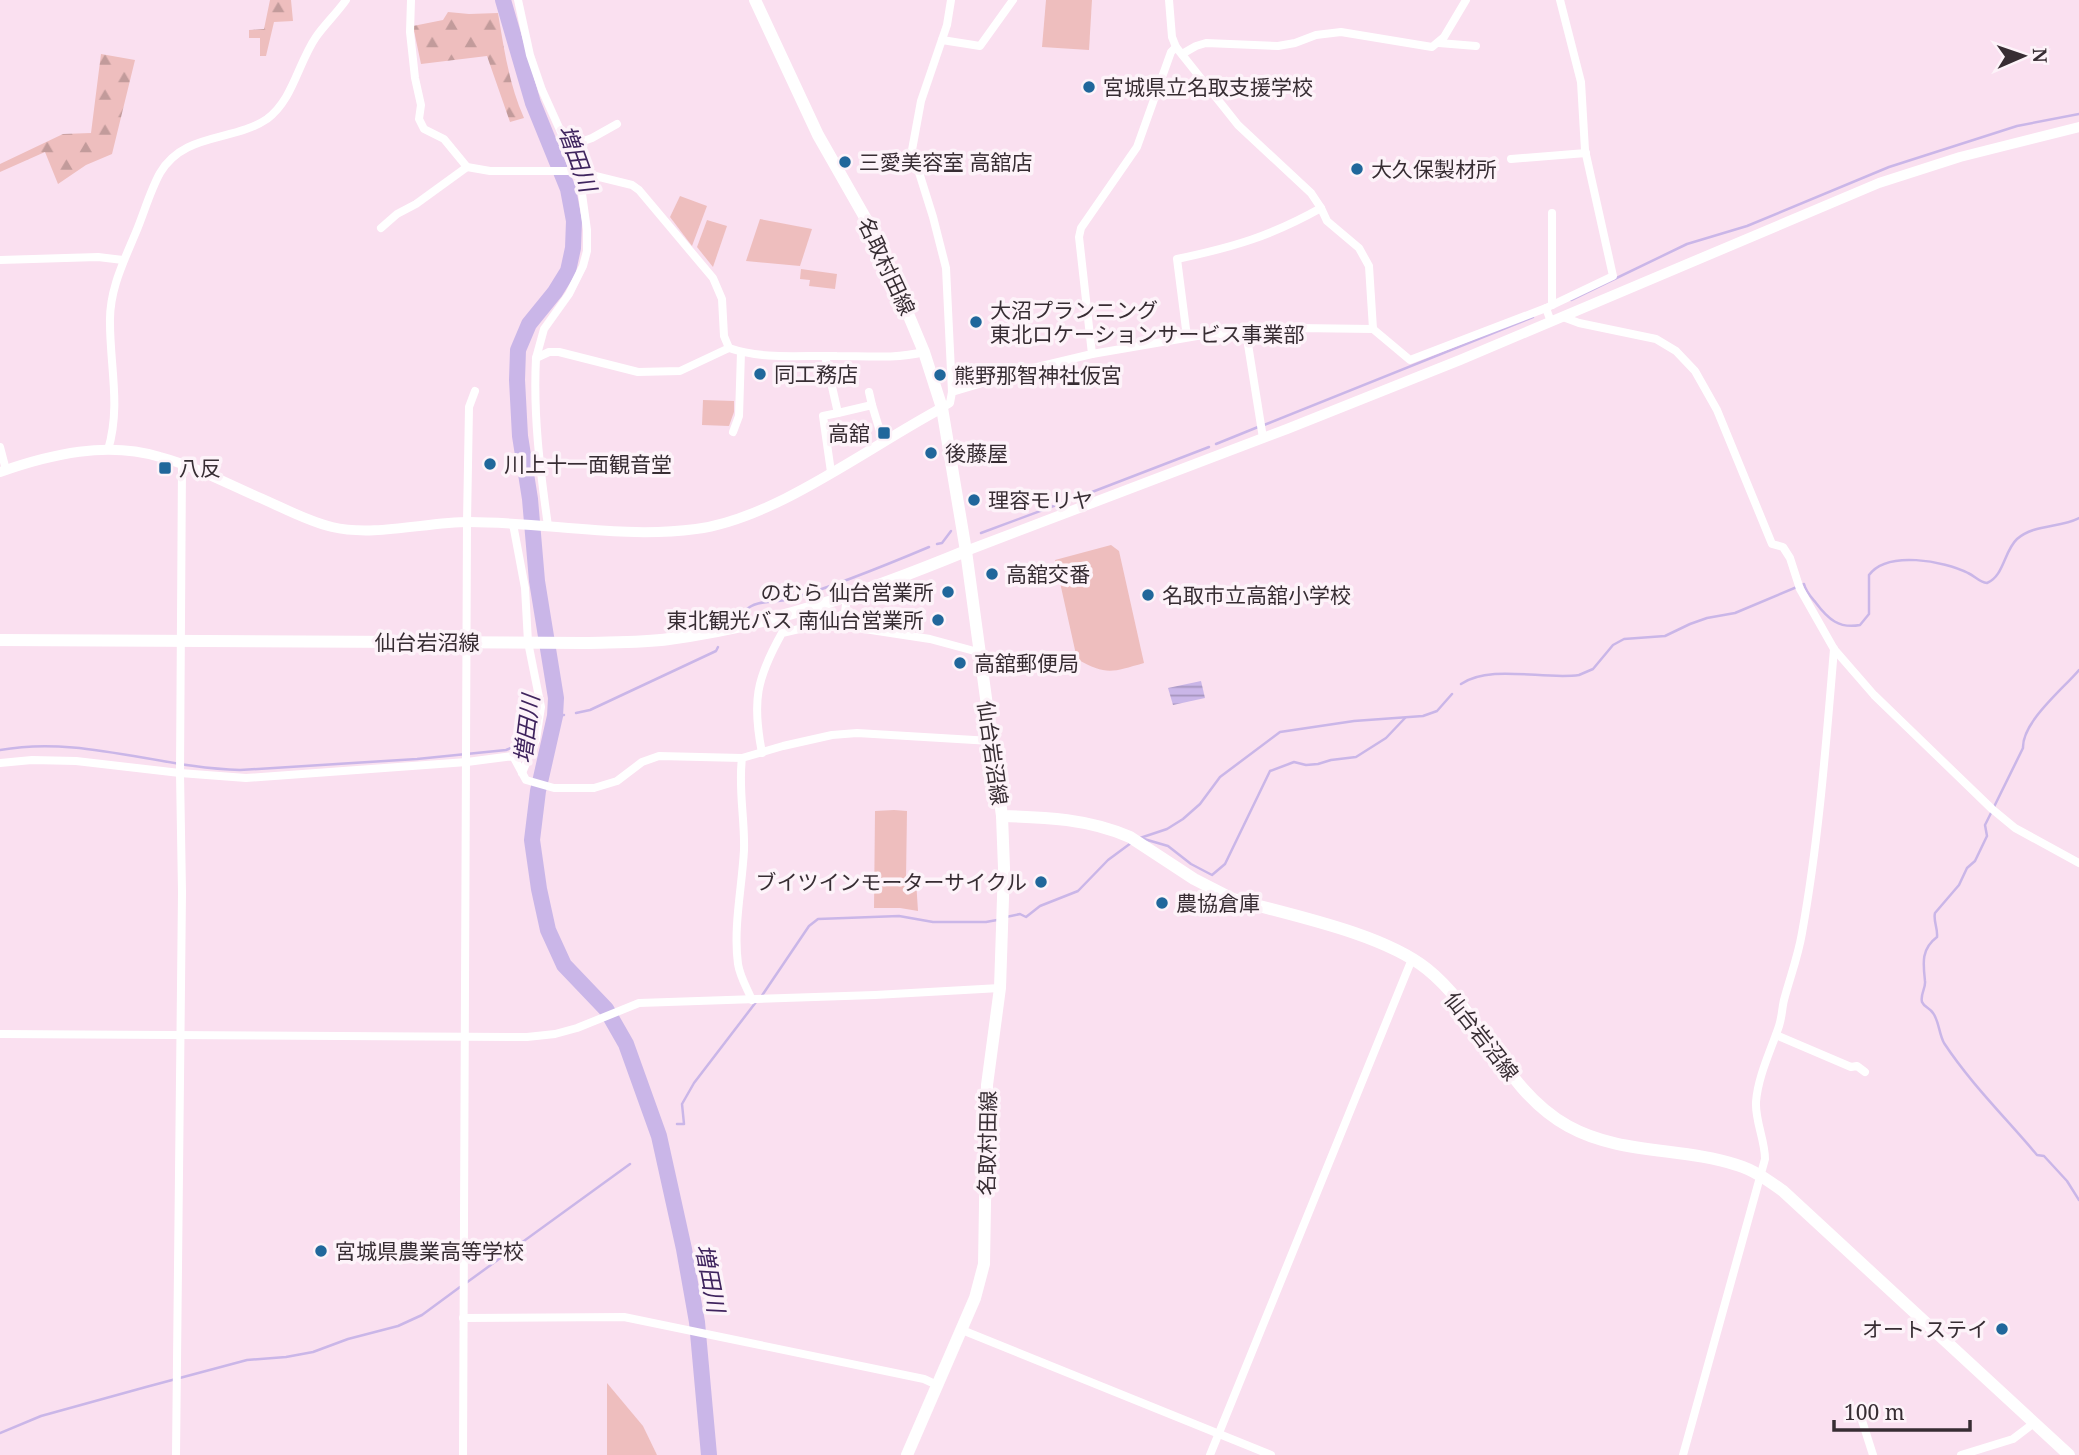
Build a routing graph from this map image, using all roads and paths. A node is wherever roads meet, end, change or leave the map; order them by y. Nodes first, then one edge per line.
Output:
1 (346, 0) edge
2 (411, 0) edge
3 (518, 0) edge
4 (755, 0) edge
5 (951, 0) edge
6 (1013, 0) edge
7 (1169, 0) edge
8 (1466, 0) edge
9 (1560, 0) edge
10 (942, 40) junction
11 (1439, 43) junction
12 (1476, 46) dead end
13 (1179, 51) junction
14 (617, 124) dead end
15 (2079, 127) edge
16 (567, 147) junction
17 (1582, 154) junction
18 (1510, 159) dead end
19 (467, 167) junction
20 (577, 172) junction
21 (1321, 208) junction
22 (1552, 213) dead end
23 (381, 228) dead end
24 (0, 260) edge
25 (123, 260) junction
26 (1549, 312) junction
27 (1563, 317) junction
28 (1373, 329) junction
29 (1246, 332) junction
30 (1187, 337) junction
31 (729, 348) junction
32 (741, 352) junction
33 (924, 352) junction
34 (1092, 355) junction
35 (825, 356) junction
36 (536, 358) junction
37 (475, 391) dead end
38 (952, 392) junction
39 (869, 393) dead end
40 (872, 405) junction
41 (942, 408) junction
42 (838, 413) junction
43 (733, 432) dead end
44 (1263, 438) junction
45 (883, 441) junction
46 (0, 447) edge
47 (108, 450) junction
48 (182, 465) junction
49 (3, 471) edge
50 (831, 472) junction
51 (467, 522) junction
52 (516, 524) junction
53 (547, 525) junction
54 (966, 551) junction
55 (847, 595) junction
56 (825, 623) junction
57 (0, 640) edge
58 (180, 640) junction
59 (467, 641) junction
60 (530, 642) junction
61 (1834, 649) junction
62 (978, 652) junction
63 (991, 741) junction
64 (762, 753) junction
65 (467, 756) junction
66 (742, 758) junction
67 (0, 764) edge
68 (180, 766) junction
69 (524, 777) junction
70 (1002, 816) junction
71 (2079, 863) edge
72 (1412, 958) junction
73 (1000, 988) junction
74 (756, 1000) junction
75 (0, 1034) edge
76 (181, 1034) junction
77 (1776, 1035) junction
78 (466, 1036) junction
79 (1865, 1072) dead end
80 (1760, 1176) junction
81 (463, 1318) junction
82 (962, 1330) junction
83 (931, 1382) junction
84 (1858, 1408) dead end
85 (2034, 1423) junction
86 (1219, 1433) junction
87 (176, 1455) edge
88 (463, 1455) edge
89 (907, 1455) edge
90 (1210, 1455) edge
91 (1271, 1455) edge
92 (1682, 1455) edge
93 (1872, 1455) edge
94 (1961, 1455) edge
95 (2069, 1455) edge

1 - 25 street
2 - 19 street
3 - 16 street
4 - 33 main road, 名取村田線
5 - 10 street
6 - 10 street
7 - 13 street
8 - 11 street
9 - 17 street
10 - 38 street
11 - 12 street
11 - 13 street
13 - 21 street
13 - 34 street
14 - 16 street
15 - 27 street
16 - 20 street
17 - 18 street
17 - 26 street
19 - 20 street
19 - 23 street
20 - 31 street
20 - 36 street
21 - 28 street
21 - 30 street
22 - 26 street
24 - 25 street
25 - 47 street
26 - 27 street
26 - 28 street
26 - 44 street
27 - 61 street
28 - 29 street
29 - 30 street
29 - 44 street
30 - 34 street
31 - 32 street
31 - 36 street
32 - 35 street
32 - 43 street
33 - 35 street
33 - 41 main road, 名取村田線
34 - 38 street
35 - 42 street
36 - 53 street
37 - 51 street
38 - 41 street
39 - 40 street
40 - 42 street
40 - 45 street
41 - 45 street
41 - 54 main road, 名取村田線
42 - 50 street
44 - 54 street
45 - 50 street
46 - 49 street
47 - 48 street
47 - 49 street
48 - 51 street
48 - 58 street
50 - 53 street
51 - 52 street
51 - 59 street
52 - 53 street
52 - 60 street
54 - 55 main road, 仙台岩沼線
54 - 62 main road, 仙台岩沼線
55 - 56 street
55 - 60 main road, 仙台岩沼線
56 - 62 street
56 - 64 street
57 - 58 main road, 仙台岩沼線
58 - 59 main road, 仙台岩沼線
58 - 68 street
59 - 60 main road, 仙台岩沼線
59 - 65 street
60 - 69 street
61 - 71 street
61 - 77 street
62 - 63 main road, 仙台岩沼線
63 - 64 street
63 - 70 main road, 仙台岩沼線
64 - 66 street
65 - 68 street
65 - 69 street
65 - 78 street
66 - 69 street
66 - 74 street
67 - 68 street
68 - 76 street
70 - 72 main road, 仙台岩沼線
70 - 73 main road, 名取村田線
72 - 80 main road, 仙台岩沼線
72 - 86 street
73 - 74 street
73 - 82 main road, 名取村田線
74 - 78 street
75 - 76 street
76 - 78 street
76 - 87 street
77 - 79 street
77 - 80 street
78 - 81 street
80 - 85 main road, 仙台岩沼線
80 - 92 street
81 - 83 street
81 - 88 street
82 - 83 main road, 名取村田線
82 - 86 street
83 - 89 main road, 名取村田線
84 - 93 street
85 - 94 street
85 - 95 main road, 仙台岩沼線
86 - 90 street
86 - 91 street

